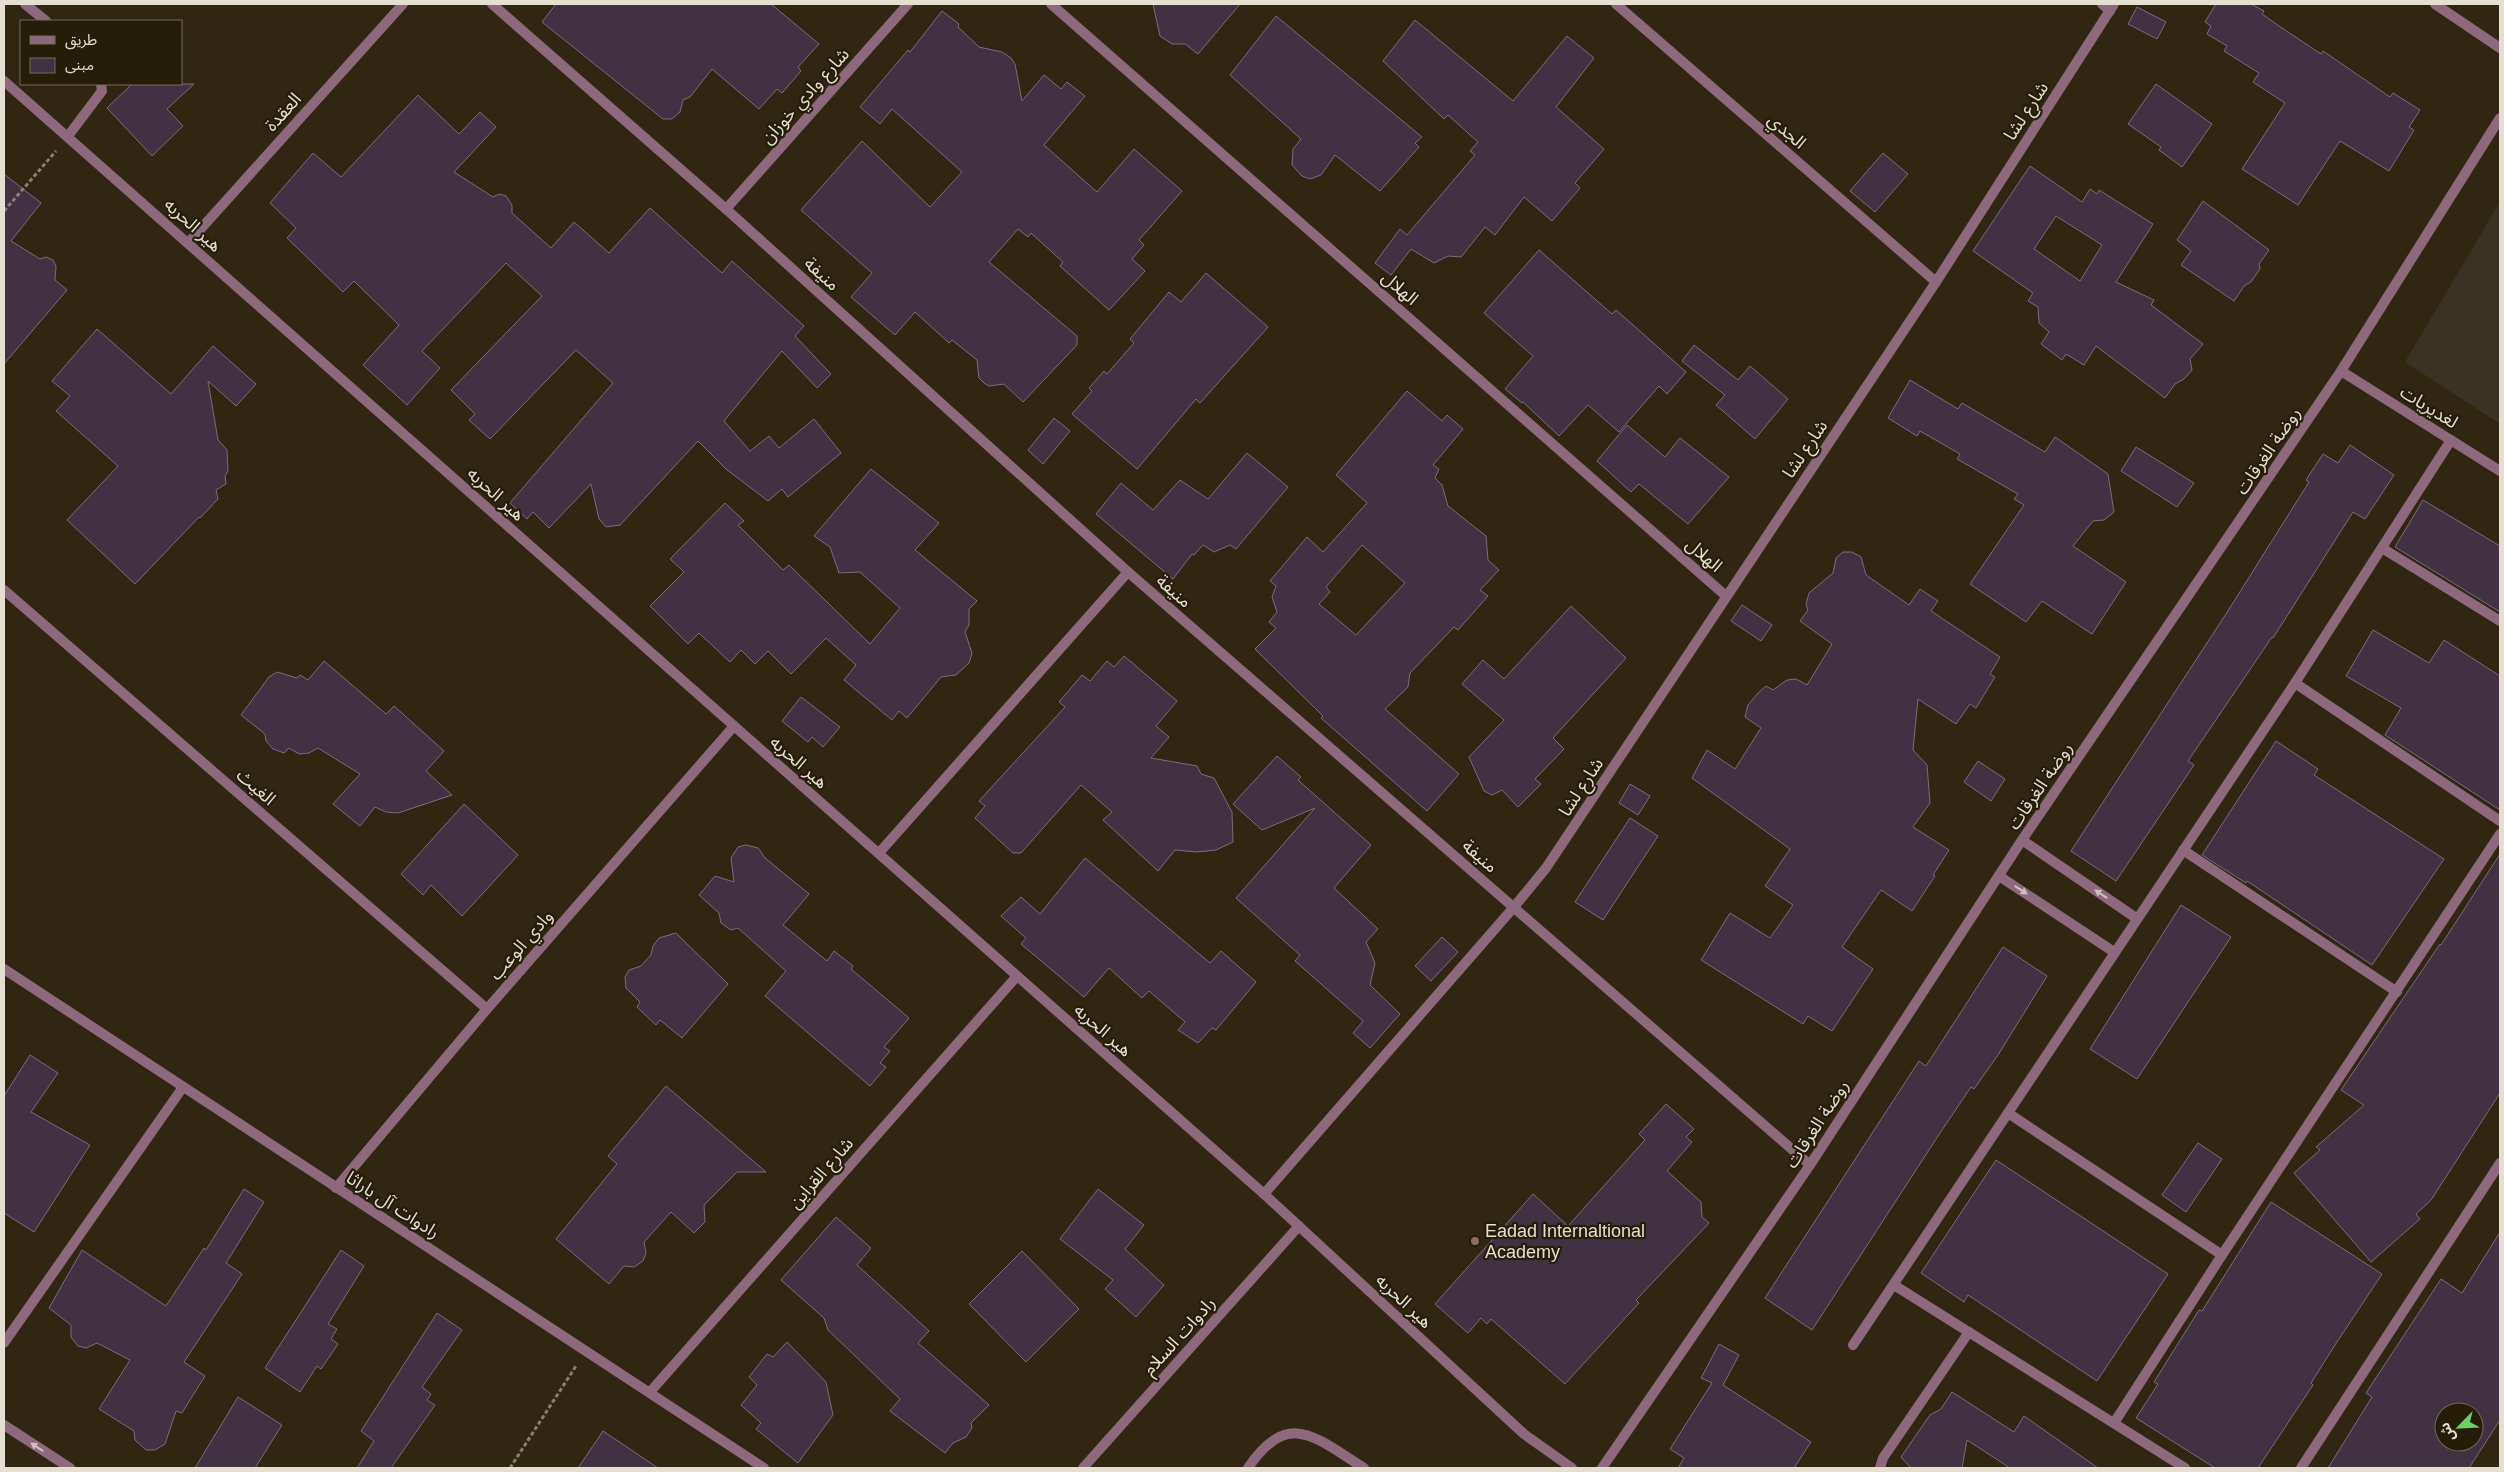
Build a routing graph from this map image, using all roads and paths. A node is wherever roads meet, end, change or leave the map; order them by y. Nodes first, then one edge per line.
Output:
1 (25, 4) edge
2 (403, 4) edge
3 (492, 4) edge
4 (908, 4) edge
5 (1051, 4) edge
6 (1616, 4) edge
7 (2435, 4) edge
8 (2108, 6) edge
9 (45, 20) edge
10 (2500, 48) edge
11 (4, 81) edge
12 (101, 85) edge
13 (2500, 118) edge
14 (68, 136) junction
15 (726, 209) junction
16 (4, 211) edge
17 (188, 242) junction
18 (1936, 282) junction
19 (2341, 371) junction
20 (2451, 440) junction
21 (2500, 471) edge
22 (2382, 548) junction
23 (1128, 572) junction
24 (4, 590) edge
25 (1726, 596) junction
26 (2500, 622) edge
27 (2295, 683) junction
28 (734, 726) junction
29 (2500, 821) edge
30 (2500, 834) edge
31 (2022, 840) junction
32 (2182, 850) junction
33 (879, 853) junction
34 (1999, 876) junction
35 (1514, 907) junction
36 (2136, 918) junction
37 (2114, 952) junction
38 (4, 969) edge
39 (1017, 976) junction
40 (2397, 992) junction
41 (487, 1009) junction
42 (183, 1087) junction
43 (2008, 1113) junction
44 (2500, 1163) edge
45 (1810, 1165) junction
46 (336, 1188) junction
47 (1264, 1194) junction
48 (1299, 1226) junction
49 (2222, 1255) junction
50 (1894, 1284) junction
51 (1970, 1332) junction
52 (4, 1343) edge
53 (1853, 1345) dead end
54 (586, 1351) junction
55 (650, 1392) junction
56 (2114, 1424) junction
57 (4, 1425) edge
58 (70, 1468) edge
59 (510, 1468) edge
60 (764, 1468) edge
61 (1083, 1468) edge
62 (1248, 1468) edge
63 (1364, 1468) edge
64 (1572, 1468) edge
65 (1602, 1468) edge
66 (1880, 1468) edge
67 (2185, 1468) edge
68 (2301, 1468) edge

1 - 9 street
2 - 17 street, العقدة
3 - 15 street, منيفة
4 - 15 street, شارع وادي خوزان
5 - 25 street, الهلال
6 - 18 street, الجدي
7 - 10 street
8 - 18 street, شارع لشا
11 - 14 street, هير الحربه
12 - 14 street
13 - 19 street, روضة الغرقات
14 - 16 path
14 - 17 street, هير الحربه
15 - 23 street, منيفة
17 - 28 street, هير الحربه
18 - 25 street, شارع لشا
19 - 20 street, لغديريات
19 - 31 street, روضة الغرقات
20 - 21 street, لغديريات
20 - 22 street
22 - 26 street
22 - 27 street
23 - 33 street
23 - 35 street, منيفة
24 - 41 street, الغيث
25 - 35 street, شارع لشا
27 - 29 street
27 - 32 street
28 - 33 street, هير الحربه
28 - 41 street, وادي الوعب
30 - 40 street
31 - 34 street, روضة الغرقات
36 -> 31 street
32 - 36 street
32 - 40 street
33 - 39 street, هير الحربه
34 -> 37 street
34 - 45 street, روضة الغرقات
35 - 45 street, منيفة
35 - 47 street, شارع لشا
36 - 37 street
37 - 43 street
38 - 42 street, رادوات آل باراثا
39 - 47 street, هير الحربه
39 - 55 street, شارع القراين
40 - 49 street
41 - 46 street, وادي الوعب
42 - 46 street, رادوات آل باراثا
42 - 52 street
43 - 49 street
43 - 50 street
44 - 68 street
45 - 65 street, روضة الغرقات
46 - 54 street, رادوات آل باراثا
47 - 48 street, هير الحربه
48 - 61 street, رادوات السلام
48 - 64 street, هير الحربه
49 - 56 street
50 - 51 street
50 - 53 street
51 - 56 street
51 - 66 street
54 - 55 street, رادوات آل باراثا
54 - 59 path
55 - 60 street, رادوات آل باراثا
56 - 67 street
58 -> 57 street
62 - 63 street

